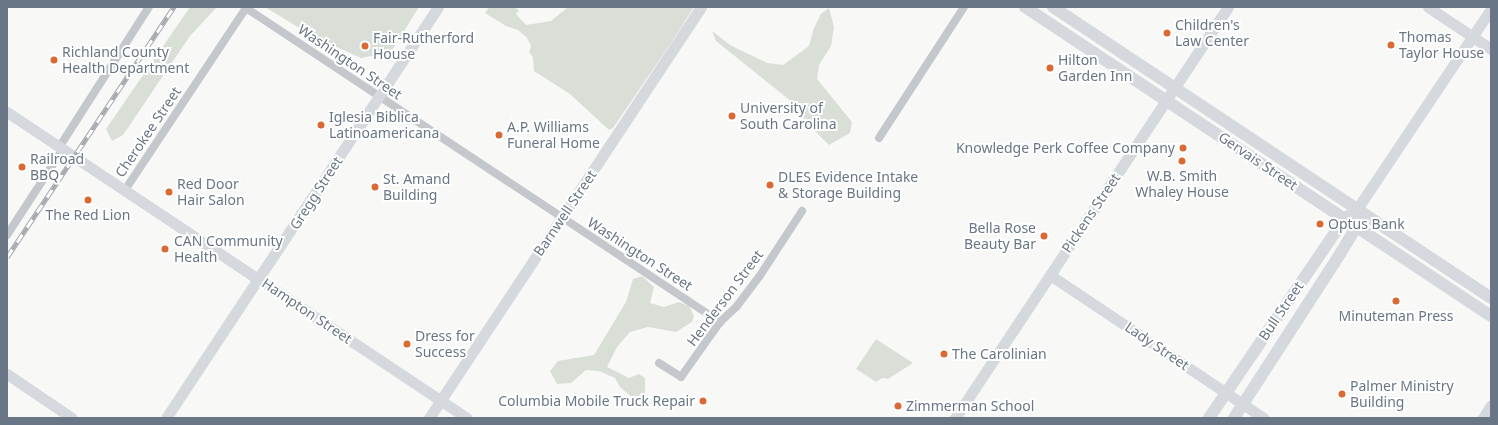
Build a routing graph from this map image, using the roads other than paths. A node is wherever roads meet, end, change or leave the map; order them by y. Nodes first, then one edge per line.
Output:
1 (150, 7) edge
2 (438, 7) edge
3 (702, 7) edge
4 (964, 7) edge
5 (1025, 7) edge
6 (1053, 7) edge
7 (1228, 7) edge
8 (1428, 7) edge
9 (246, 8) joint
10 (1488, 10) edge
11 (1472, 37) junction
12 (1491, 49) edge
13 (1174, 88) junction
14 (379, 98) junction
15 (1166, 100) junction
16 (7, 112) edge
17 (879, 138) dead end
18 (62, 148) junction
19 (125, 190) junction
20 (1357, 209) junction
21 (802, 211) dead end
22 (561, 218) junction
23 (1344, 219) junction
24 (1356, 227) junction
25 (7, 234) edge
26 (1050, 275) junction
27 (259, 279) junction
28 (1491, 298) edge
29 (1491, 316) edge
30 (720, 322) junction
31 (660, 363) dead end
32 (7, 374) edge
33 (1226, 393) junction
34 (440, 400) junction
35 (1243, 404) junction
36 (1491, 406) edge
37 (72, 418) edge
38 (166, 418) edge
39 (429, 418) edge
40 (467, 418) edge
41 (955, 418) edge
42 (1209, 418) edge
43 (1234, 418) edge
44 (1264, 418) edge
45 (1483, 418) edge

1 - 18 street
2 - 14 street, Gregg Street
3 - 22 street, Barnwell Street
4 - 17 street
5 - 15 main road, Gervais Street
6 - 13 main road, Gervais Street
7 - 13 street, Pickens Street
8 - 11 street
9 - 14 street, Washington Street
9 - 19 street, Cherokee Street
10 - 11 street, Bull Street
11 - 12 street
11 - 20 street, Bull Street
13 - 15 street, Pickens Street
13 - 20 main road, Gervais Street
14 - 22 street, Washington Street
14 - 27 street, Gregg Street
15 - 23 main road, Gervais Street
15 - 26 street, Pickens Street
16 - 18 street, Hampton Street
18 - 19 street, Hampton Street
18 - 25 street
19 - 27 street, Hampton Street
20 - 23 main road, Bull Street
20 - 24 main road, Bull Street
20 - 28 main road, Gervais Street
21 - 30 street, Henderson Street
22 - 30 street, Washington Street
22 - 34 street, Barnwell Street
23 - 24 main road, Gervais Street
23 - 33 main road, Bull Street
24 - 29 main road, Gervais Street
24 - 35 main road, Bull Street
26 - 33 street, Lady Street
26 - 41 street, Pickens Street
27 - 34 street, Hampton Street
27 - 38 street, Gregg Street
30 - 31 street, Henderson Street
32 - 37 street
33 - 35 street, Lady Street
33 - 42 main road, Bull Street
34 - 39 street, Barnwell Street
34 - 40 street, Hampton Street
35 - 43 main road, Bull Street
35 - 44 street, Lady Street
36 - 45 street

